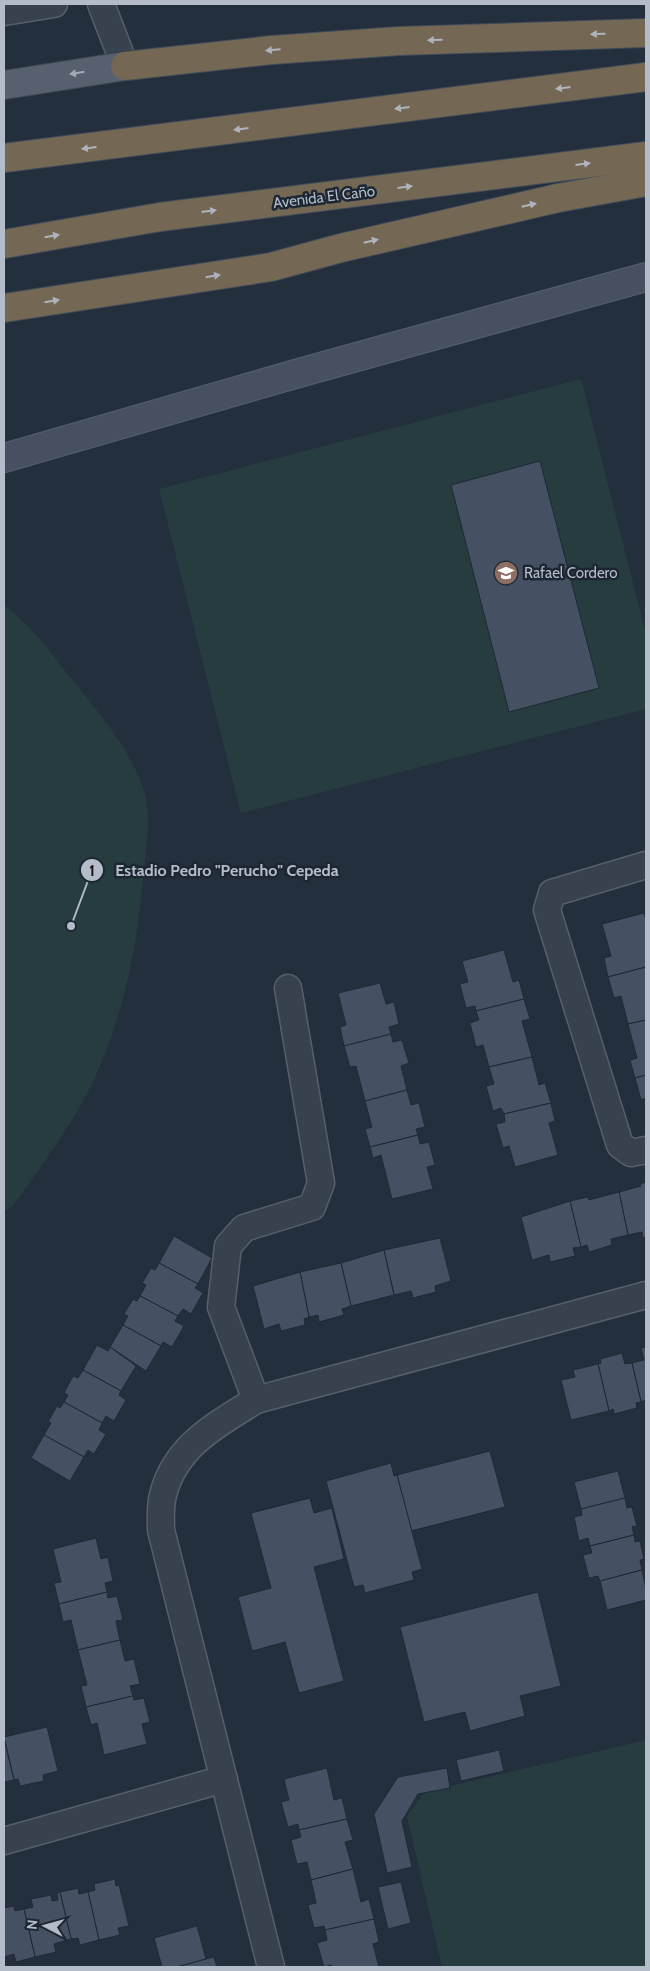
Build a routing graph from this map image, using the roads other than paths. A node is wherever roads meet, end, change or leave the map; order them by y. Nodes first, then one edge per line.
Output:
1 (54, 4) edge
2 (101, 4) edge
3 (4, 12) edge
4 (646, 33) edge
5 (125, 66) junction
6 (646, 77) edge
7 (4, 85) edge
8 (646, 156) edge
9 (4, 158) edge
10 (646, 182) edge
11 (4, 244) edge
12 (646, 277) edge
13 (4, 308) edge
14 (4, 458) edge
15 (646, 865) edge
16 (288, 988) dead end
17 (646, 1150) edge
18 (646, 1295) edge
19 (256, 1400) junction
20 (224, 1779) junction
21 (4, 1841) edge
22 (271, 1967) edge

1 - 3 street
2 - 5 street
4 -> 5 highway
5 -> 7 main road
6 -> 9 highway
11 -> 8 highway, Avenida El Caño
13 -> 10 highway
12 - 14 street
15 - 17 street
16 - 19 street
18 - 19 street
19 - 20 street
20 - 21 street
20 - 22 street

